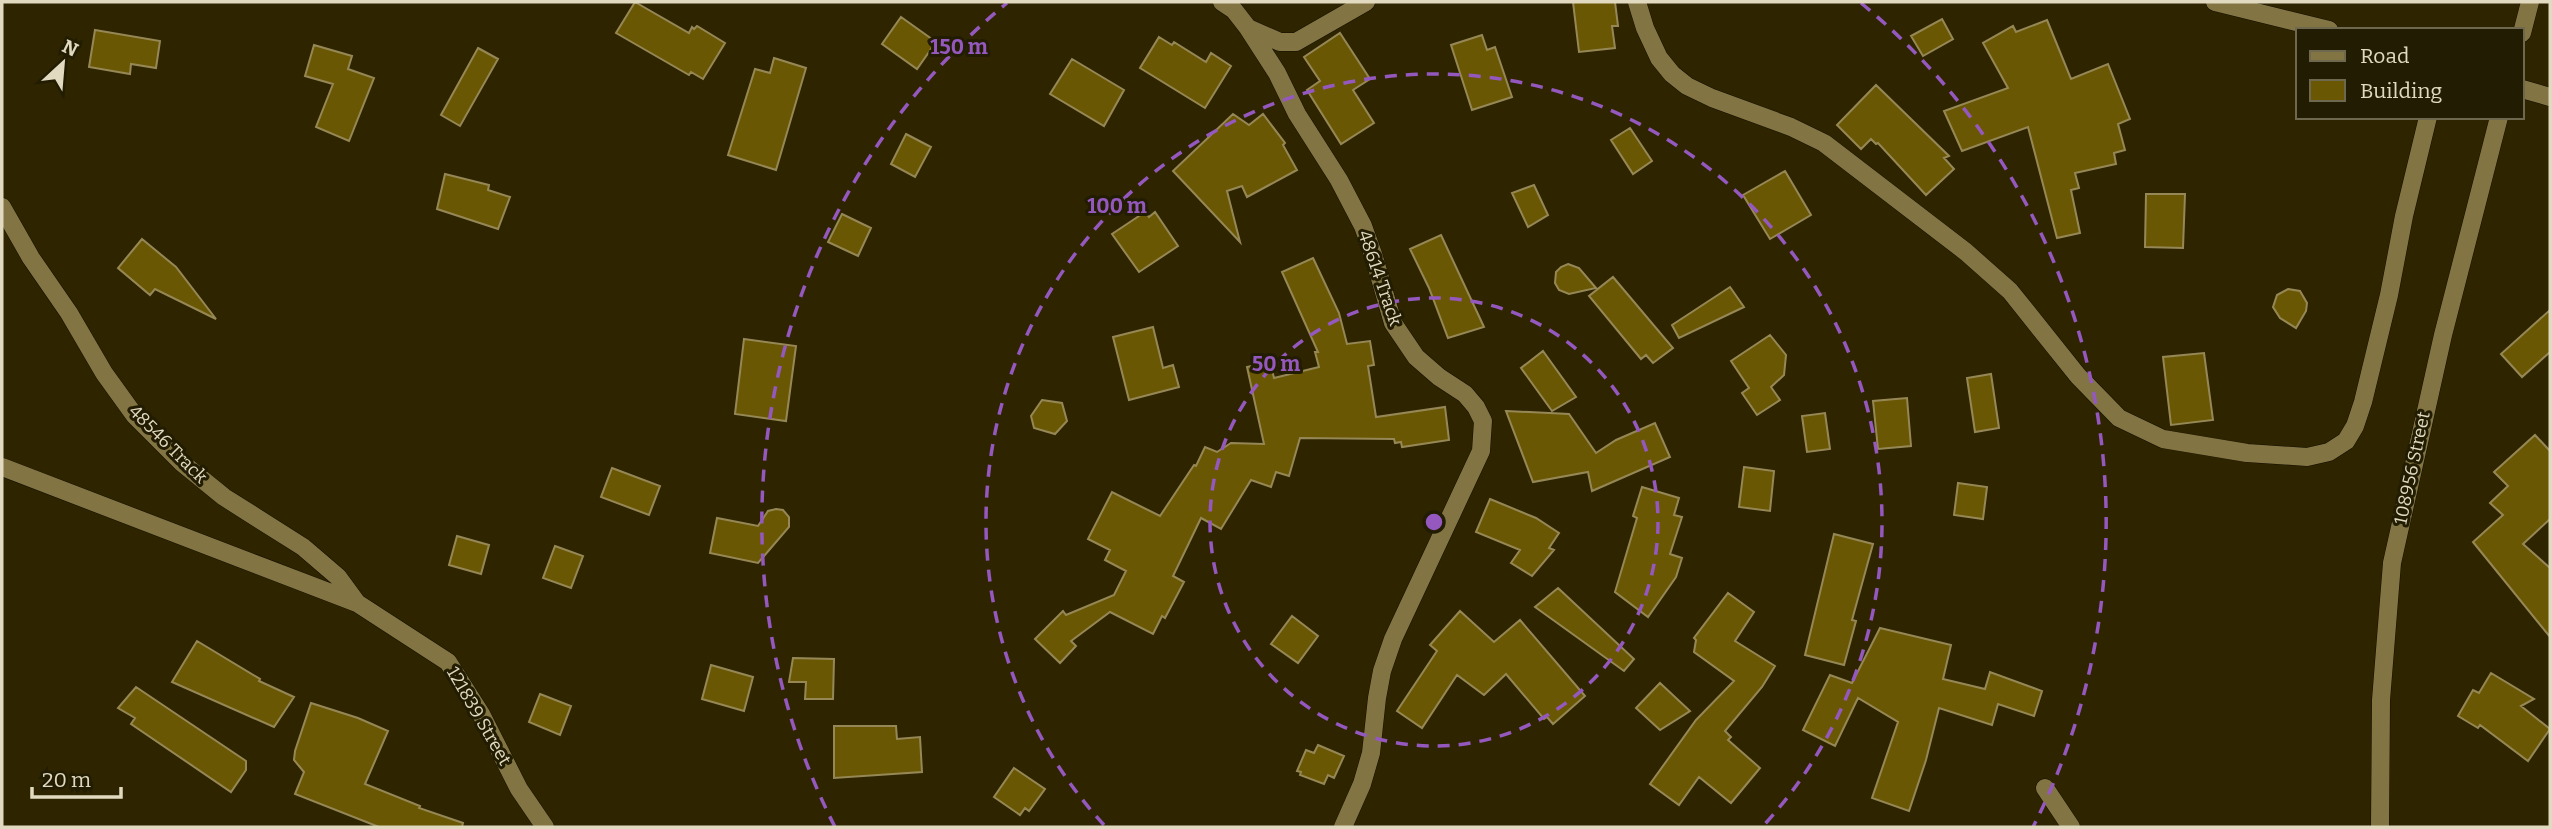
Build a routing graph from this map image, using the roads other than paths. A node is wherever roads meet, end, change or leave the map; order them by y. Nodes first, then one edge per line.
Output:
1 (1222, 2) edge
2 (1366, 2) edge
3 (1637, 2) edge
4 (2215, 2) edge
5 (2530, 2) edge
6 (1248, 28) junction
7 (2321, 28) edge
8 (2523, 28) edge
9 (2524, 90) edge
10 (2550, 96) edge
11 (2428, 119) edge
12 (2498, 119) edge
13 (2, 207) edge
14 (2, 467) edge
15 (357, 603) junction
16 (2045, 788) dead end
17 (545, 827) edge
18 (1343, 827) edge
19 (2070, 827) edge
20 (2380, 827) edge

1 - 6 street, 48614 Track
2 - 6 street
3 - 11 street
4 - 7 street
5 - 8 street
6 - 18 street, 48614 Track
9 - 10 street
12 - 20 street, 108956 Street
13 - 15 street, 48546 Track
14 - 15 street
15 - 17 street, 121839 Street
16 - 19 street

